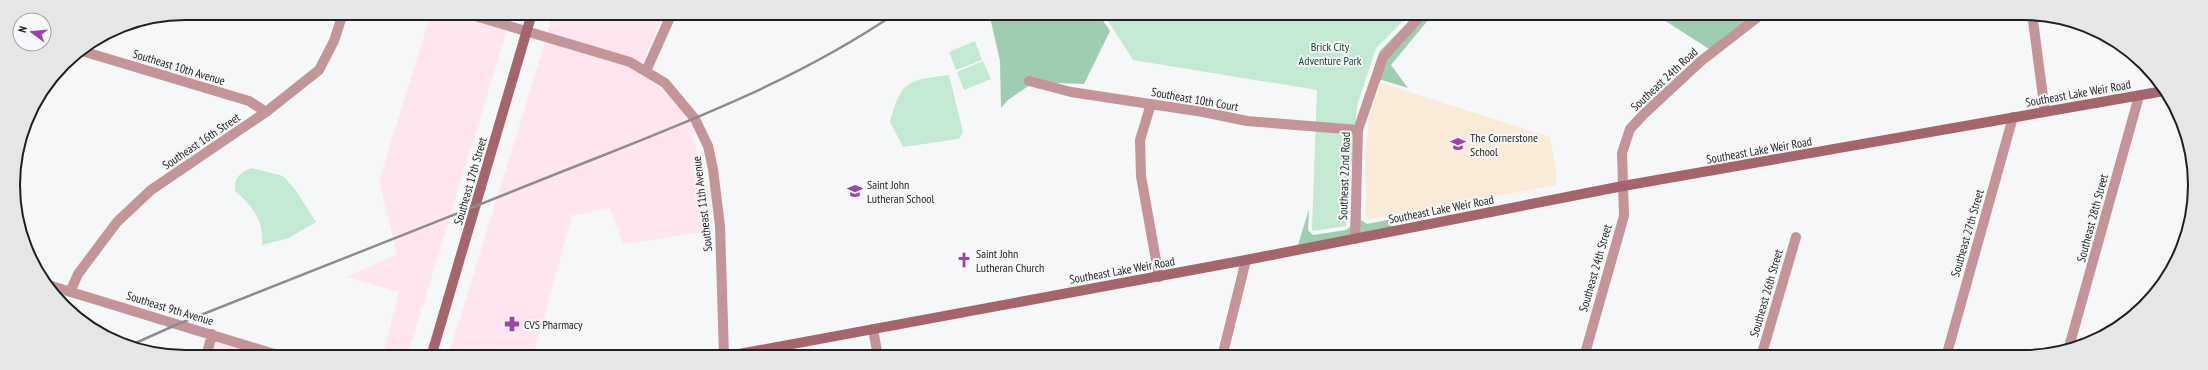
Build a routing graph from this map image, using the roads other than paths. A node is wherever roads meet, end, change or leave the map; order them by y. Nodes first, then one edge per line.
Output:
1 (341, 20) edge
2 (488, 20) edge
3 (530, 20) edge
4 (669, 20) edge
5 (1417, 20) edge
6 (1754, 20) edge
7 (2033, 20) edge
8 (527, 32) junction
9 (87, 53) edge
10 (646, 71) junction
11 (1029, 81) dead end
12 (2159, 92) edge
13 (2139, 96) junction
14 (1151, 104) junction
15 (266, 112) junction
16 (2045, 112) junction
17 (2013, 117) junction
18 (1358, 130) junction
19 (1623, 186) junction
20 (1796, 237) dead end
21 (1355, 239) junction
22 (1246, 260) junction
23 (1159, 277) junction
24 (56, 288) edge
25 (70, 292) junction
26 (873, 329) junction
27 (212, 334) junction
28 (436, 340) junction
29 (2070, 343) edge
30 (208, 350) edge
31 (262, 350) edge
32 (433, 350) edge
33 (436, 350) edge
34 (723, 350) edge
35 (760, 350) edge
36 (877, 350) edge
37 (1224, 350) edge
38 (1586, 350) edge
39 (1763, 350) edge
40 (1948, 350) edge

1 - 15 street, Southeast 16th Street
2 - 8 street, Southeast 11th Avenue
3 - 8 main road, Southeast 17th Street
4 - 10 street
5 - 18 street, Southeast 22nd Road
6 - 19 street, Southeast 24th Road
7 - 16 street
8 - 10 street, Southeast 11th Avenue
8 - 28 main road, Southeast 17th Street
9 - 15 street, Southeast 10th Avenue
10 - 34 street, Southeast 11th Avenue
11 - 14 street, Southeast 10th Court
12 - 13 main road, Southeast Lake Weir Road
13 - 16 main road, Southeast Lake Weir Road
13 - 29 street, Southeast 28th Street
14 - 18 street, Southeast 10th Court
14 - 23 street
15 - 25 street, Southeast 16th Street
16 - 17 main road, Southeast Lake Weir Road
17 - 19 main road, Southeast Lake Weir Road
17 - 40 street, Southeast 27th Street
18 - 21 street, Southeast 22nd Road
19 - 21 main road, Southeast Lake Weir Road
19 - 38 street, Southeast 24th Street
20 - 39 street, Southeast 26th Street
21 - 22 main road, Southeast Lake Weir Road
22 - 23 main road, Southeast Lake Weir Road
22 - 37 street
23 - 26 main road, Southeast Lake Weir Road
24 - 25 street, Southeast 9th Avenue
25 - 27 street, Southeast 9th Avenue
26 - 35 main road, Southeast Lake Weir Road
26 - 36 street
27 - 30 street
27 - 31 street, Southeast 9th Avenue
28 - 32 main road, Southeast 17th Street
28 - 33 main road

